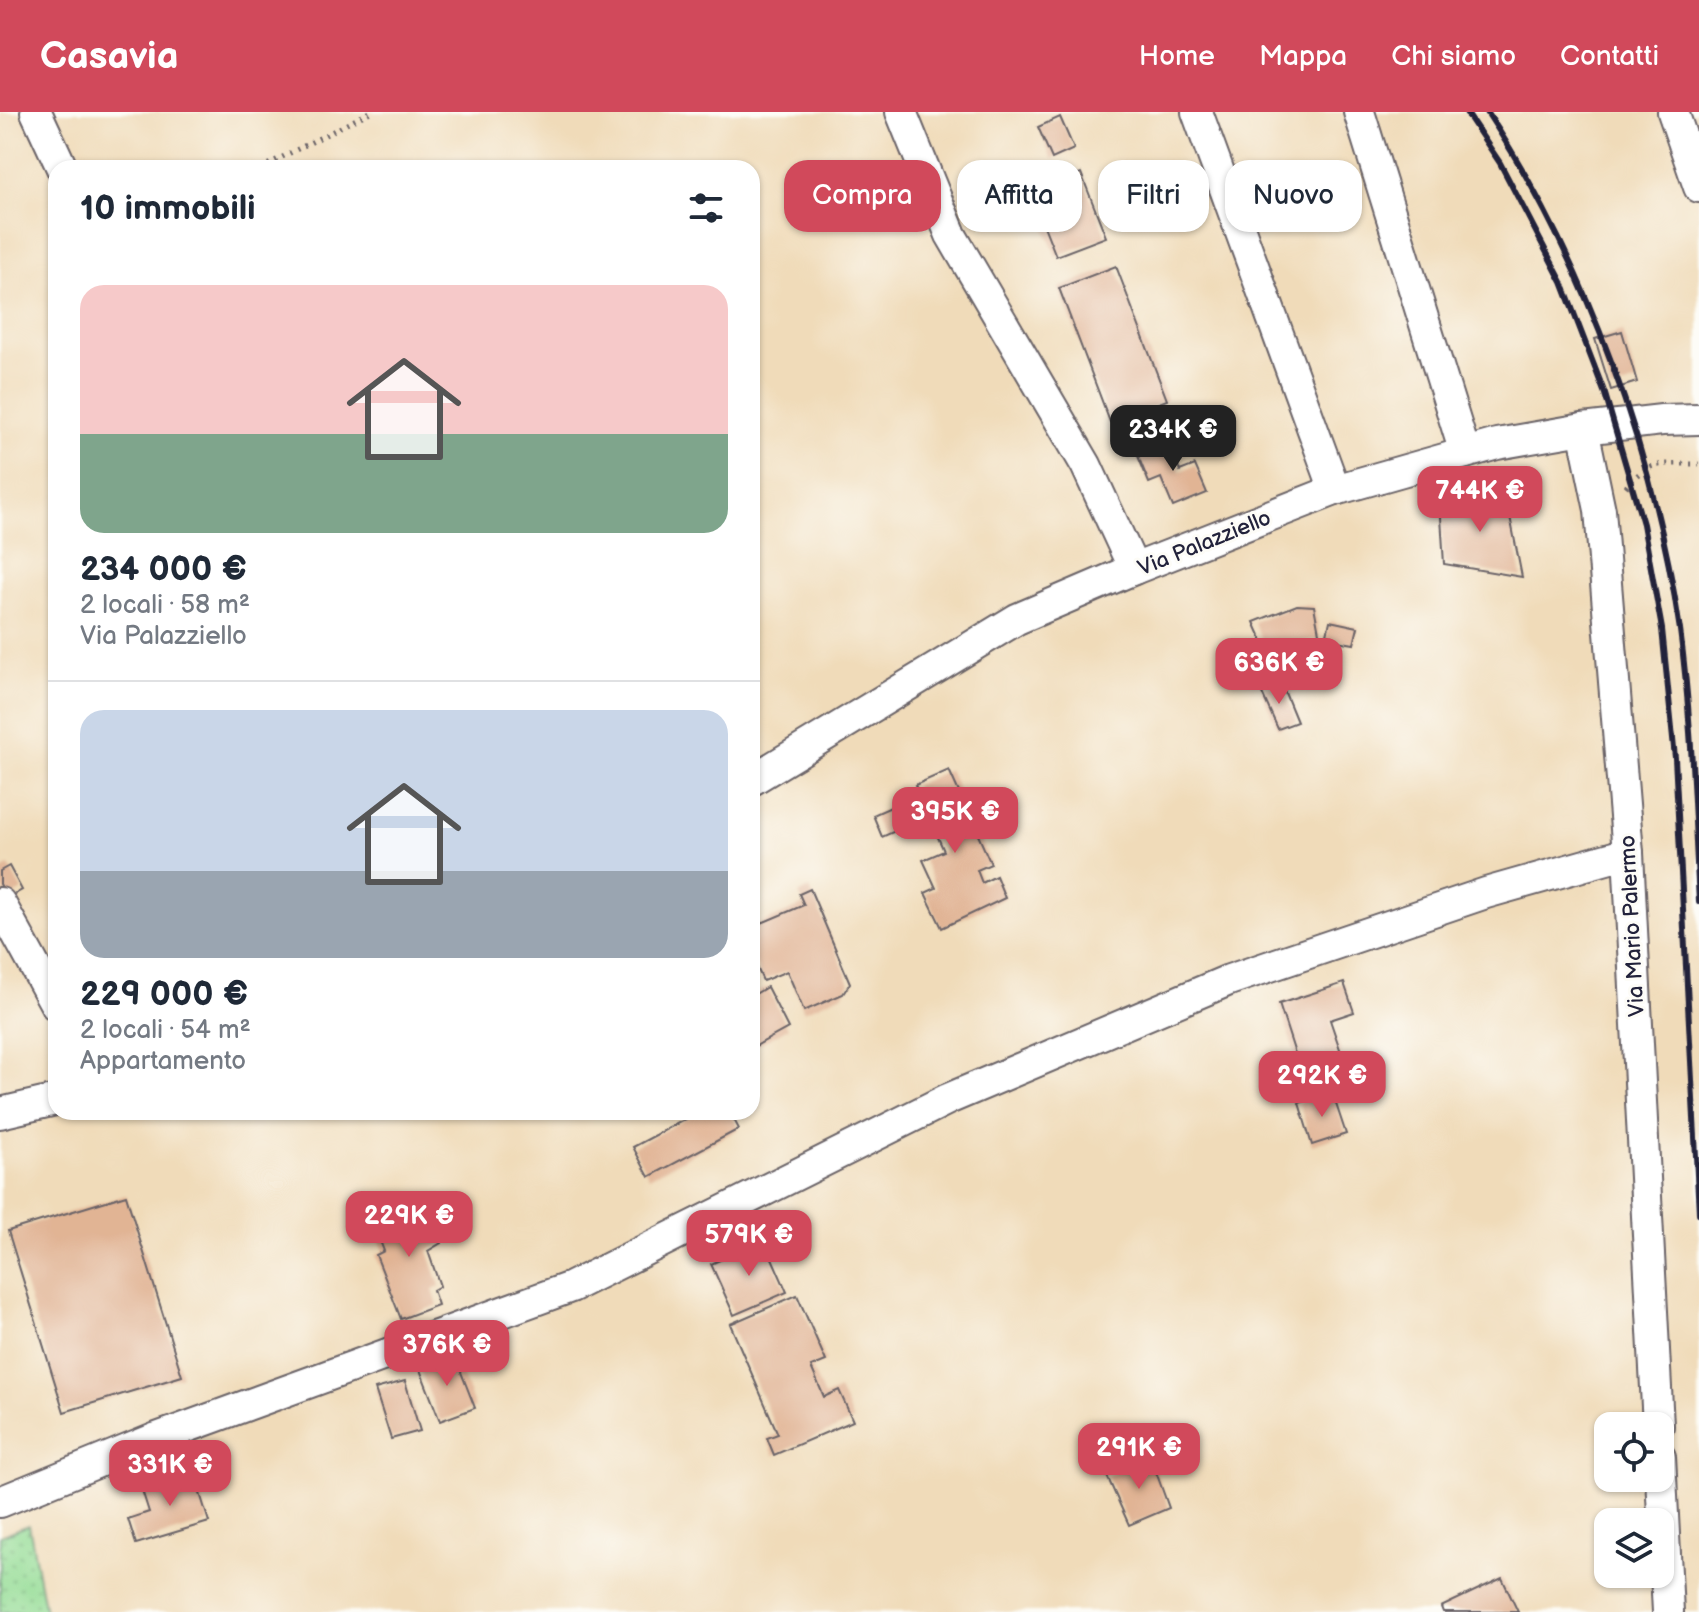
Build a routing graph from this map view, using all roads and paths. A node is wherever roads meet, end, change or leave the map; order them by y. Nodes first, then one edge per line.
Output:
1 (36, 112) edge
2 (370, 112) edge
3 (901, 112) edge
4 (1197, 112) edge
5 (1359, 112) edge
6 (1673, 112) edge
7 (58, 160) edge
8 (277, 160) edge
9 (1699, 187) edge
10 (1699, 419) edge
11 (1583, 429) junction
12 (1465, 453) junction
13 (1335, 490) junction
14 (1134, 569) junction
15 (760, 775) edge
16 (1628, 853) junction
17 (0, 903) edge
18 (48, 990) edge
19 (48, 1102) edge
20 (0, 1113) edge
21 (1657, 1412) edge
22 (1662, 1492) edge
23 (0, 1502) edge
24 (1668, 1612) edge

1 - 7 street
2 - 8 path
3 - 14 street
4 - 13 street
5 - 12 street
6 - 9 street
10 - 11 street, Via Palazziello
11 - 12 street, Via Palazziello
11 - 16 street, Via Mario Palermo
12 - 13 street, Via Palazziello
13 - 14 street, Via Palazziello
14 - 15 street, Via Palazziello
16 - 21 street, Via Mario Palermo
16 - 23 street
17 - 18 street
19 - 20 street
22 - 24 street

